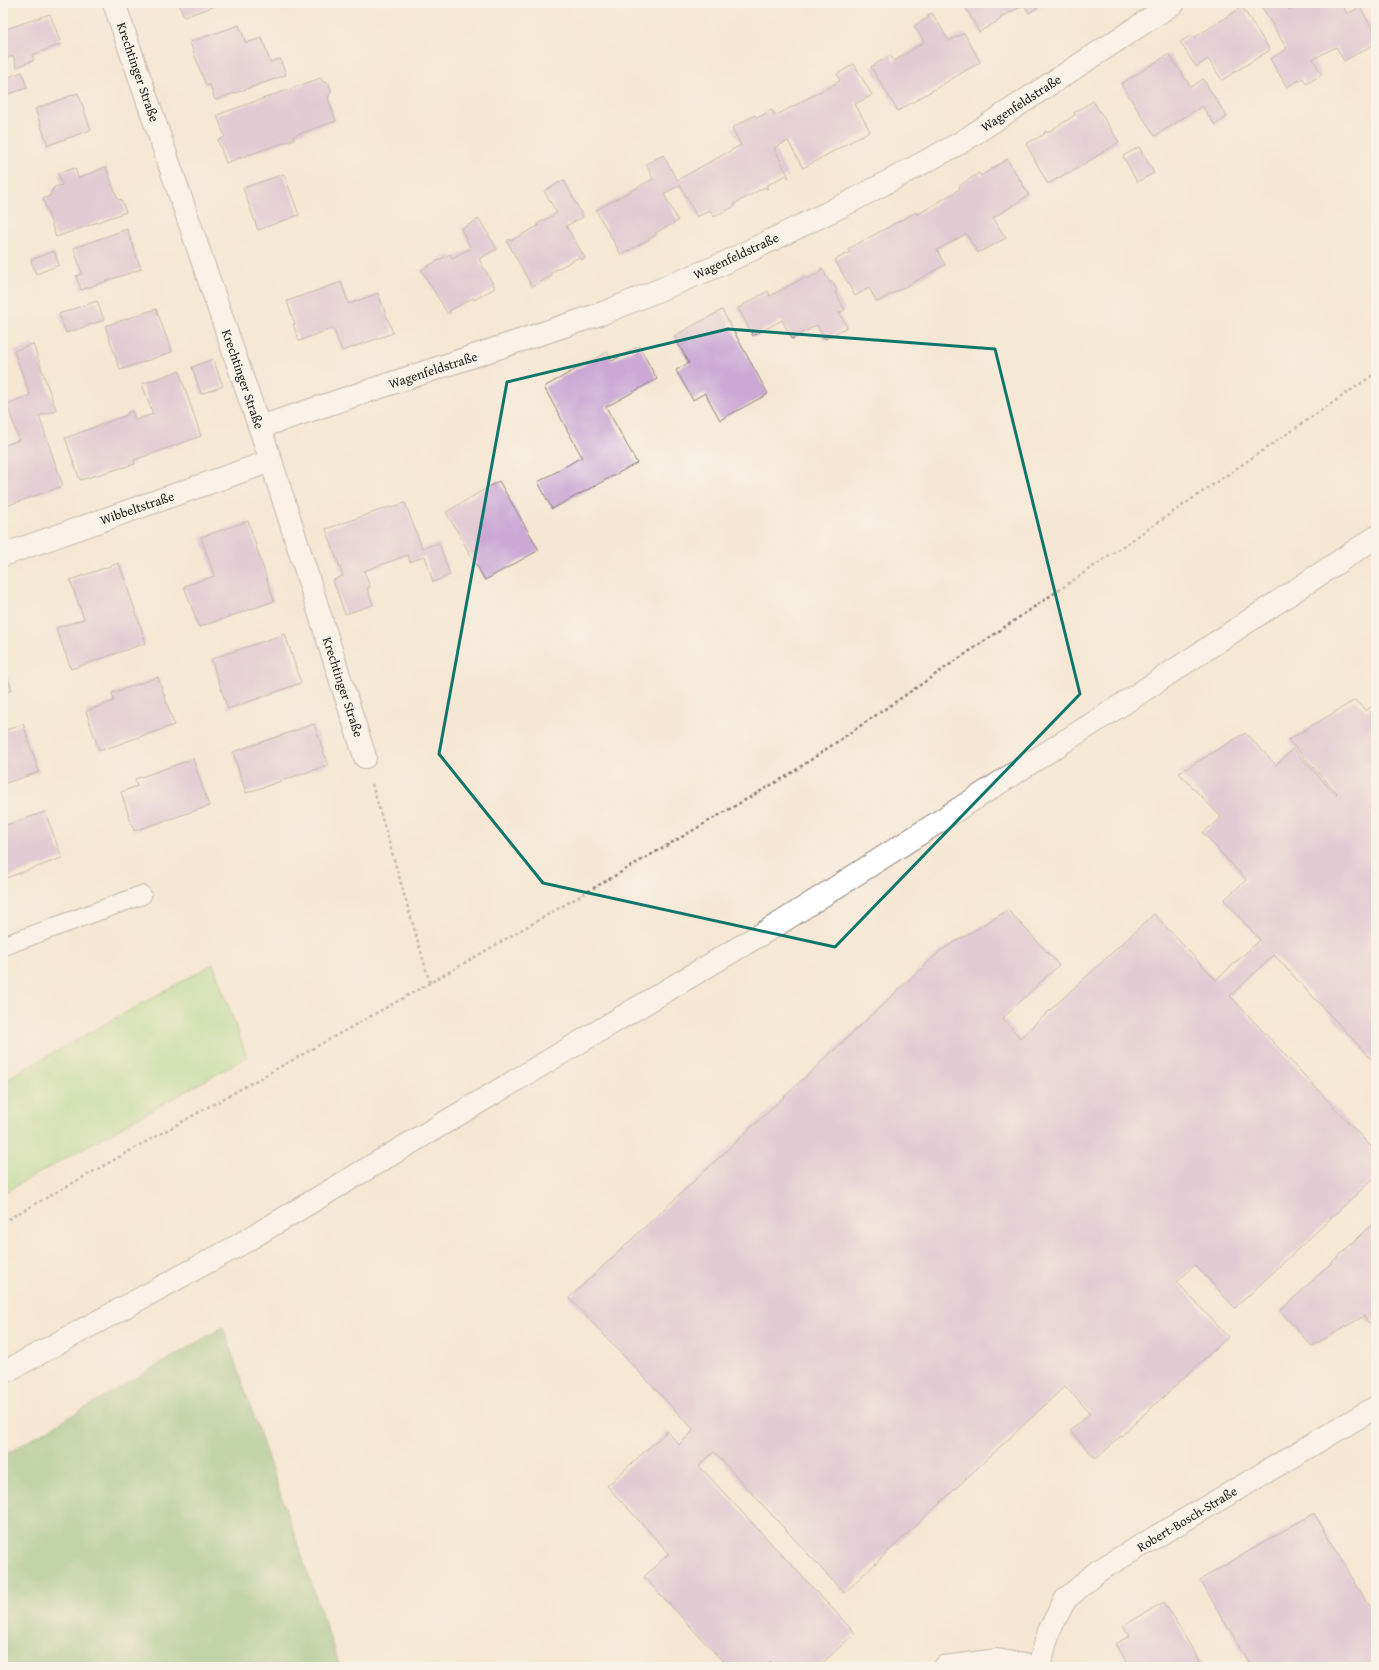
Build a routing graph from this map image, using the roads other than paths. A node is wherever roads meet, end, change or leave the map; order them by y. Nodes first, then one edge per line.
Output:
1 (114, 3) edge
2 (1174, 3) edge
3 (260, 427) junction
4 (271, 461) junction
5 (1376, 538) edge
6 (3, 555) edge
7 (365, 757) road end
8 (142, 895) dead end
9 (3, 946) edge
10 (3, 1373) edge
11 (1376, 1407) edge
12 (945, 1667) edge
13 (1035, 1667) edge
14 (1039, 1667) edge

1 - 3 street, Krechtinger Straße
2 - 3 street, Wagenfeldstraße
3 - 4 street, Krechtinger Straße
4 - 6 street, Wibbeltstraße
4 - 7 street, Krechtinger Straße
5 - 10 street
8 - 9 lane
11 - 14 street, Robert-Bosch-Straße
12 - 13 street

